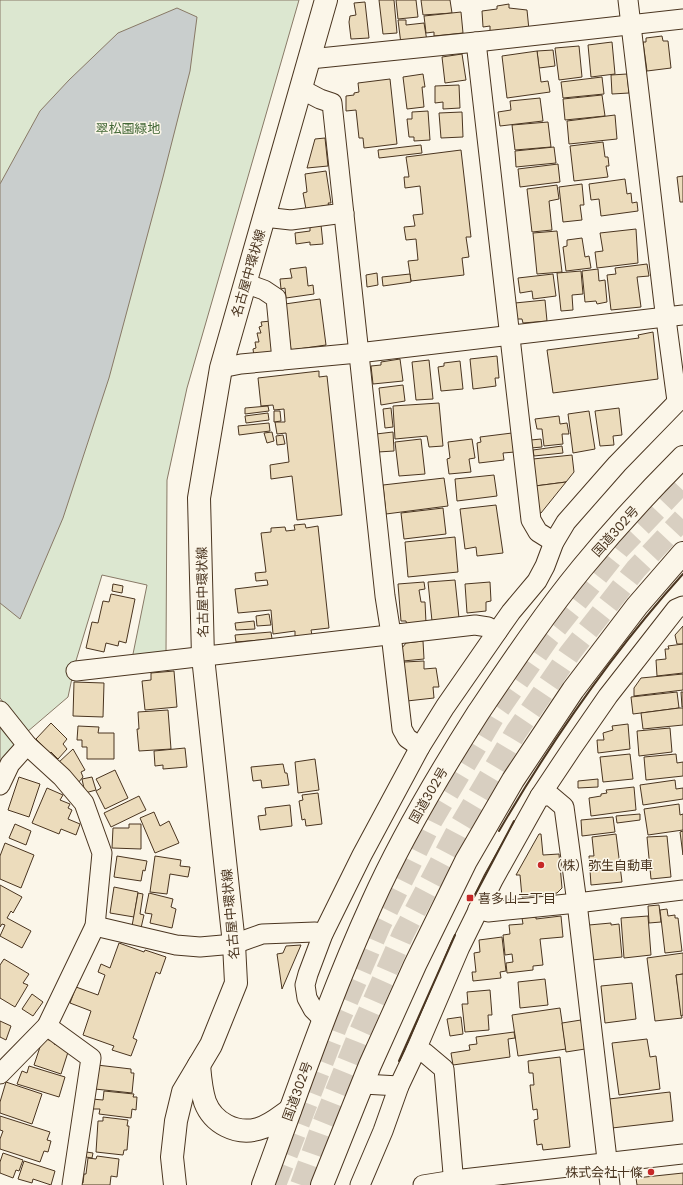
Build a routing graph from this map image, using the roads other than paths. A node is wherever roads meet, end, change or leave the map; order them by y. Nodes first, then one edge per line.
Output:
1 (326, 0) edge
2 (628, 0) edge
3 (683, 19) edge
4 (631, 24) junction
5 (476, 42) junction
6 (310, 59) junction
7 (301, 89) junction
8 (344, 213) junction
9 (264, 217) junction
10 (245, 283) junction
11 (674, 316) edge
12 (510, 335) junction
13 (358, 353) junction
14 (282, 360) junction
15 (221, 368) junction
16 (680, 399) edge
17 (683, 457) edge
18 (554, 542) junction
19 (683, 553) edge
20 (683, 606) edge
21 (498, 632) junction
22 (391, 634) junction
23 (203, 657) junction
24 (76, 671) dead end
25 (0, 711) edge
26 (27, 745) junction
27 (420, 747) junction
28 (0, 785) edge
29 (540, 796) junction
30 (683, 890) edge
31 (577, 903) junction
32 (478, 909) junction
33 (95, 926) junction
34 (323, 934) junction
35 (234, 944) junction
36 (323, 1019) junction
37 (47, 1026) junction
38 (416, 1050) junction
39 (199, 1065) junction
40 (0, 1074) edge
41 (363, 1084) junction
42 (399, 1086) junction
43 (290, 1110) junction
44 (683, 1154) edge
45 (607, 1164) junction
46 (454, 1183) edge
47 (72, 1185) edge
48 (175, 1185) edge
49 (263, 1185) edge
50 (322, 1185) edge
51 (360, 1185) edge
52 (423, 1185) edge
53 (610, 1185) edge

1 - 6 main road, 名古屋中環状線
2 - 4 street
3 - 4 street
4 - 5 street
4 - 11 street
5 - 6 street
5 - 12 street
6 - 7 main road, 名古屋中環状線
7 - 8 street
7 - 9 main road, 名古屋中環状線
8 - 9 street
8 - 13 street
9 - 10 main road, 名古屋中環状線
10 - 14 street
10 - 15 main road, 名古屋中環状線
11 - 12 street
11 - 16 street
12 - 13 street
12 - 18 street
13 - 14 street
13 - 22 street
14 - 15 street
15 - 23 main road, 名古屋中環状線
16 - 18 street
17 - 36 main road, 国道302号
18 - 21 street
19 - 41 main road
20 - 29 street
21 - 22 street
21 - 27 street
22 - 23 street
22 - 27 street
23 - 24 street
23 - 35 main road, 名古屋中環状線
25 - 26 street
26 - 28 street
26 - 33 street
27 - 34 street
29 - 31 street
29 - 32 street
30 - 31 street
31 - 32 street
31 - 45 street
32 - 38 street
33 - 35 street
33 - 37 street
34 - 35 street
34 - 36 street
35 - 39 main road, 名古屋中環状線
36 - 43 main road, 国道302号
37 - 40 street
37 - 47 street
38 - 42 street
38 - 46 street
39 - 43 main road
39 - 48 main road, 名古屋中環状線
41 - 42 street
41 - 50 main road
42 - 51 street
43 - 49 main road, 国道302号
44 - 45 street
45 - 46 street
45 - 53 street
46 - 52 street

